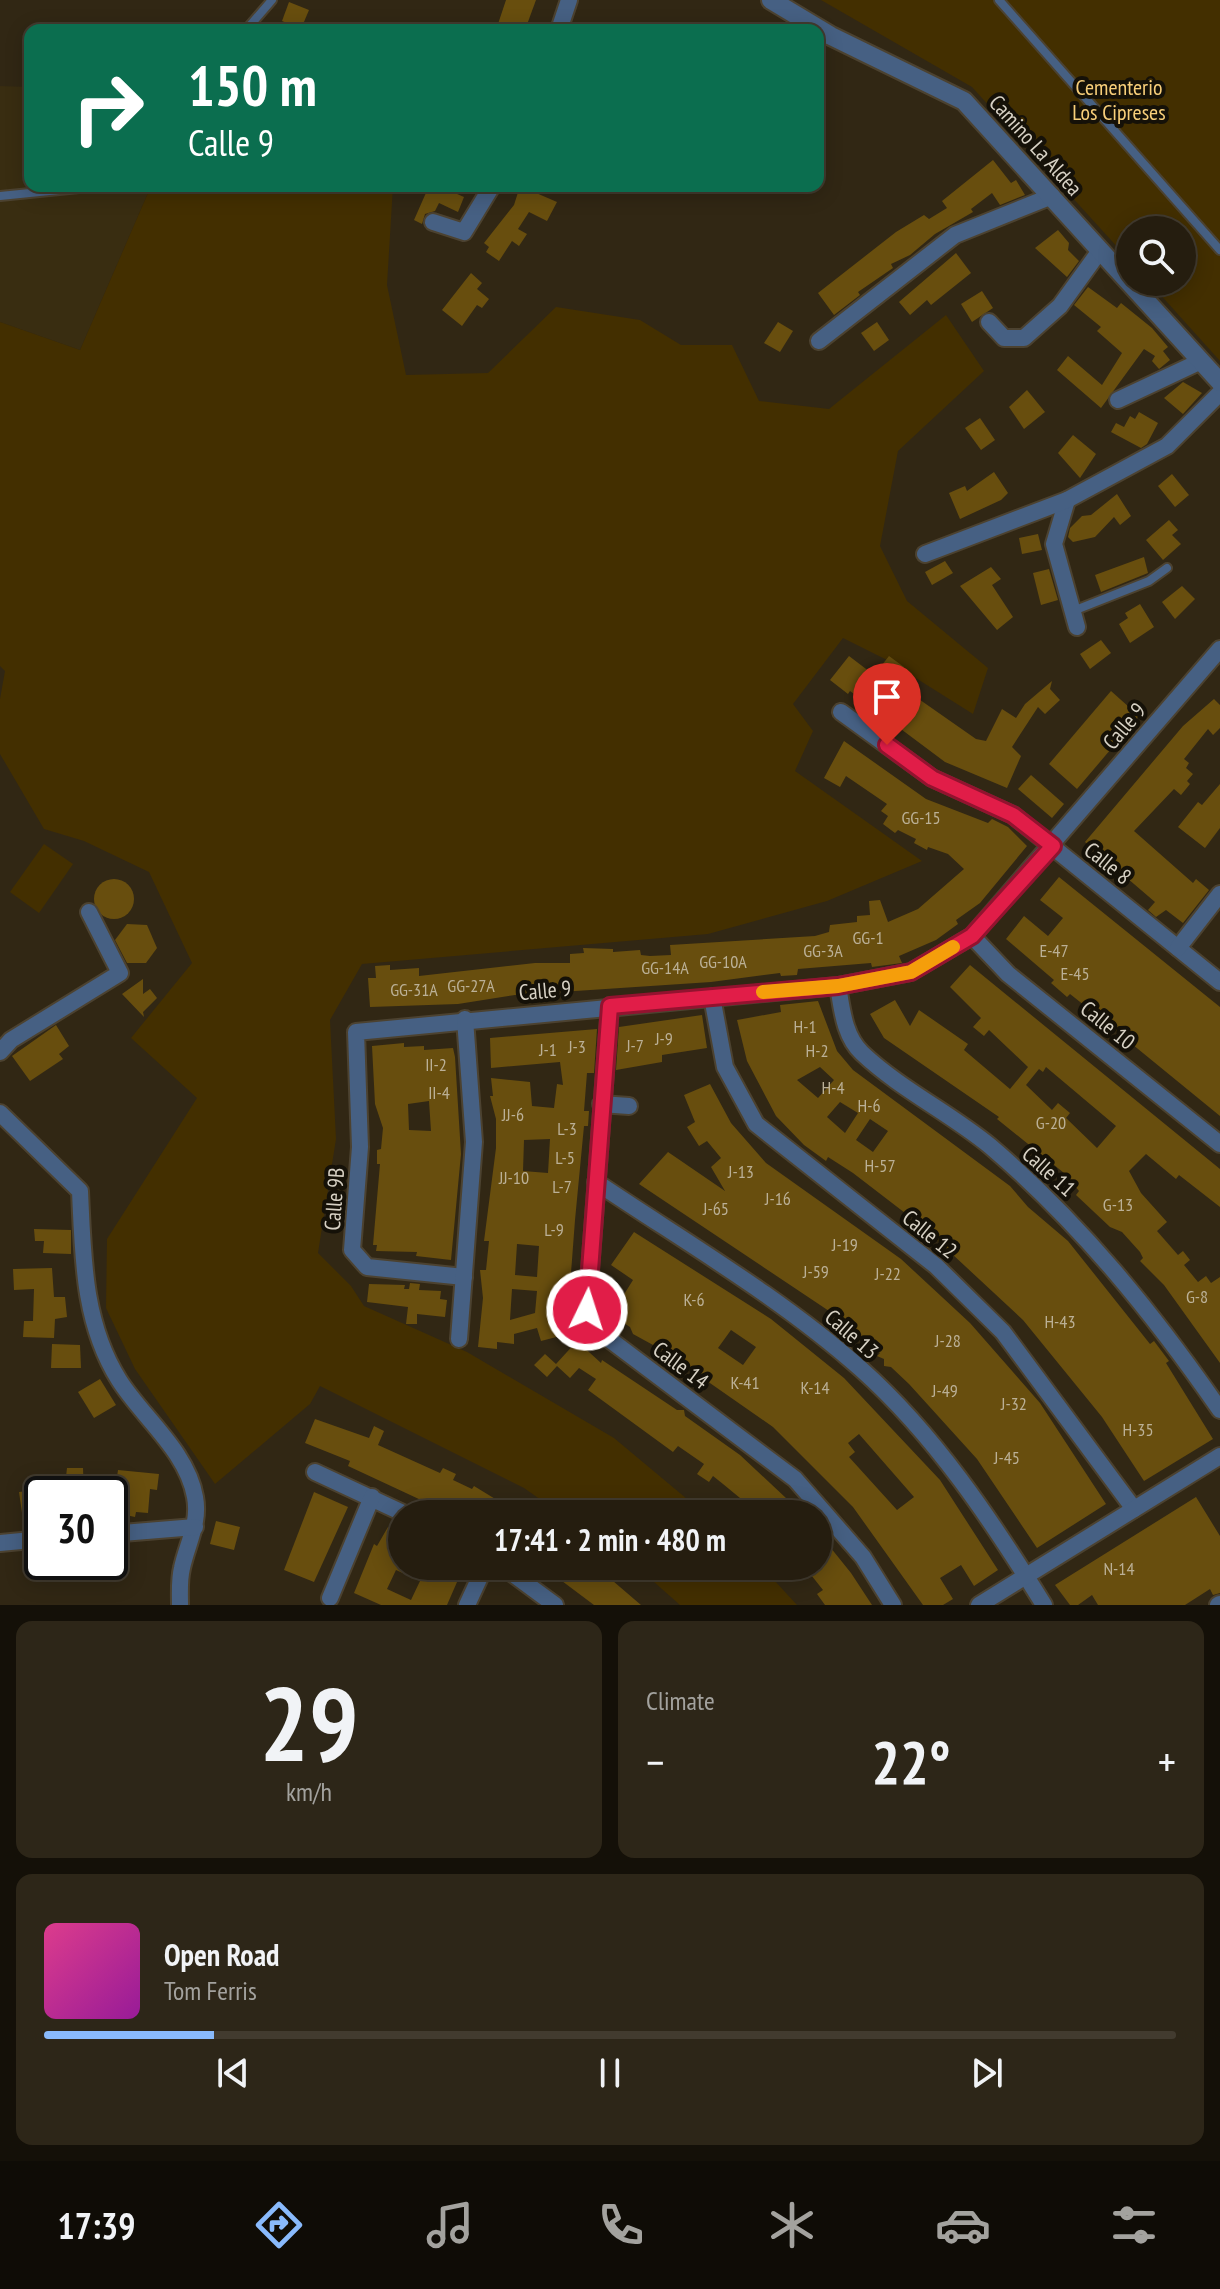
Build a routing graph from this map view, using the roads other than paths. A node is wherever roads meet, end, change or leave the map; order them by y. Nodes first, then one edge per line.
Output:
1 (272, 0) edge
2 (569, 0) edge
3 (771, 0) edge
4 (999, 0) edge
5 (251, 24) edge
6 (561, 24) edge
7 (811, 24) edge
8 (824, 32) edge
9 (40, 192) edge
10 (488, 192) edge
11 (0, 196) edge
12 (1052, 196) junction
13 (433, 222) dead end
14 (1220, 250) edge
15 (1099, 252) junction
16 (989, 322) dead end
17 (819, 341) dead end
18 (1199, 362) junction
19 (1220, 382) edge
20 (1220, 393) edge
21 (1118, 400) dead end
22 (1067, 500) junction
23 (925, 554) dead end
24 (1167, 568) dead end
25 (1075, 619) joint
26 (1220, 649) edge
27 (841, 712) dead end
28 (1053, 846) junction
29 (1220, 894) edge
30 (89, 912) dead end
31 (972, 936) junction
32 (1178, 948) junction
33 (1220, 982) edge
34 (838, 986) junction
35 (712, 997) junction
36 (610, 1006) junction
37 (465, 1019) junction
38 (356, 1032) joint
39 (0, 1052) edge
40 (601, 1104) junction
41 (629, 1106) dead end
42 (0, 1113) edge
43 (1220, 1144) edge
44 (596, 1182) junction
45 (464, 1277) junction
46 (459, 1339) dead end
47 (1220, 1410) edge
48 (1220, 1456) edge
49 (315, 1472) dead end
50 (372, 1497) junction
51 (388, 1505) edge
52 (1134, 1509) junction
53 (195, 1527) junction
54 (128, 1533) edge
55 (24, 1541) edge
56 (0, 1543) edge
57 (1026, 1576) junction
58 (479, 1580) edge
59 (521, 1580) edge
60 (330, 1598) dead end
61 (180, 1605) edge
62 (467, 1605) edge
63 (555, 1605) edge
64 (893, 1605) edge
65 (979, 1605) edge
66 (1044, 1605) edge

1 - 5 lane
2 - 6 street
3 - 7 street, Camino La Aldea
4 - 14 lane
8 - 12 street, Camino La Aldea
9 - 11 lane
10 - 13 street
12 - 15 street, Camino La Aldea
12 - 17 street
15 - 16 street
15 - 18 street, Camino La Aldea
18 - 19 street, Camino La Aldea
18 - 21 street
20 - 22 street
22 - 23 street
22 - 25 street
24 - 25 lane
26 - 28 street, Calle 9
27 - 28 street, Calle 8
28 - 31 street, Calle 9
28 - 32 street, Calle 8
29 - 32 street
30 - 39 street
31 - 34 street, Calle 9
31 - 43 street, Calle 10
32 - 33 street, Calle 8
34 - 35 street, Calle 9
34 - 47 street, Calle 11
35 - 36 street, Calle 9
35 - 52 street, Calle 12
36 - 37 street, Calle 9
36 - 40 street, Calle 14
37 - 38 street, Calle 9
37 - 45 street
38 - 45 street, Calle 9B
40 - 41 street
40 - 44 street, Calle 14
42 - 53 street
44 - 57 street, Calle 13
44 - 64 street, Calle 14
45 - 46 street
48 - 52 street
49 - 50 street
50 - 51 street
50 - 60 street
52 - 57 street
53 - 54 street
53 - 61 street
55 - 56 street
57 - 65 street
57 - 66 street, Calle 13
58 - 62 street
59 - 63 street

